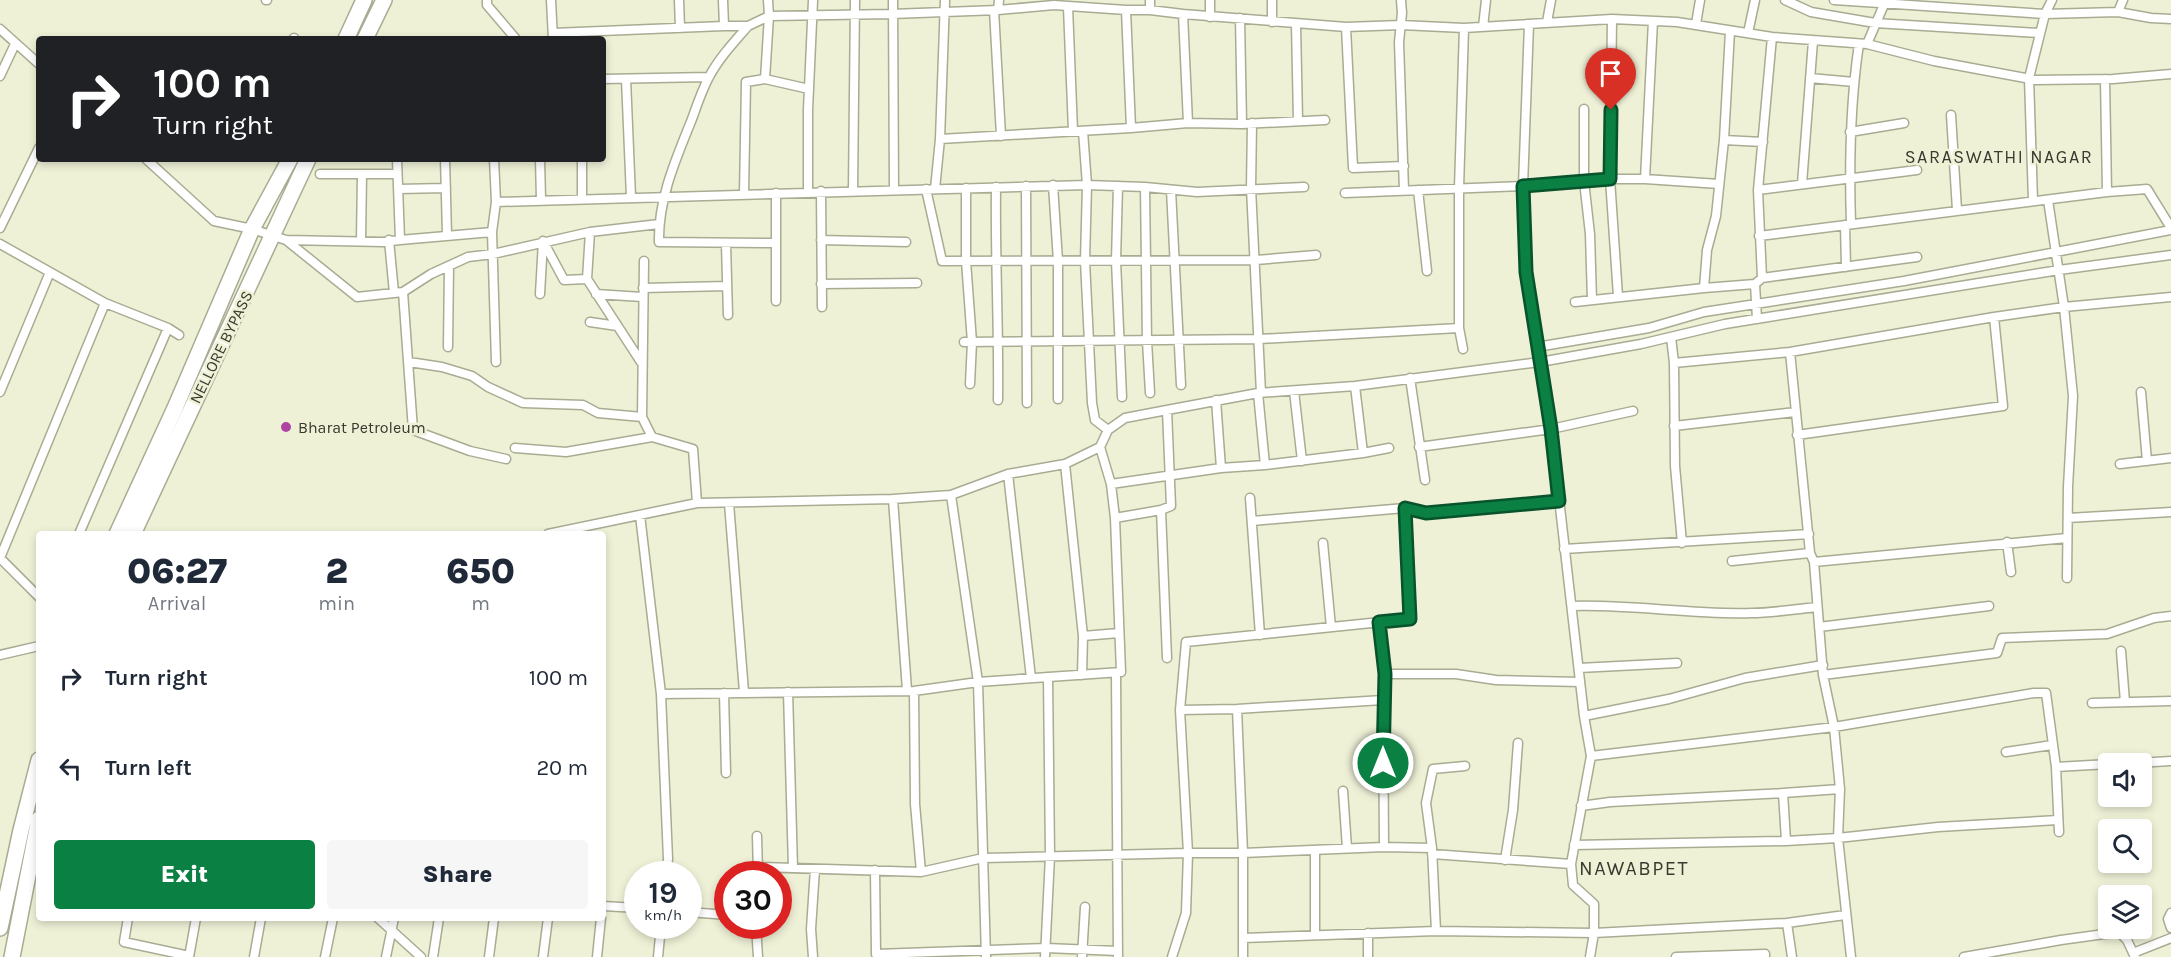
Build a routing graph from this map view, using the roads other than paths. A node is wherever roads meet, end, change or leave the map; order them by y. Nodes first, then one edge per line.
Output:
1 (384, 0) edge
2 (487, 0) edge
3 (551, 0) edge
4 (679, 0) edge
5 (723, 0) edge
6 (768, 0) edge
7 (813, 0) edge
8 (855, 0) edge
9 (893, 0) edge
10 (945, 0) edge
11 (999, 0) edge
12 (1210, 0) edge
13 (1272, 0) edge
14 (1401, 0) edge
15 (1486, 0) edge
16 (1551, 0) edge
17 (1700, 0) edge
18 (1755, 0) edge
19 (1785, 0) edge
20 (2052, 0) edge
21 (2124, 0) edge
22 (1840, 1) edge
23 (359, 2) edge
24 (1054, 2) edge
25 (1886, 2) edge
26 (1150, 5) edge
27 (1068, 7) junction
28 (996, 10) junction
29 (1126, 10) junction
30 (944, 12) junction
31 (2118, 12) junction
32 (1183, 14) junction
33 (2045, 14) junction
34 (892, 15) junction
35 (769, 16) junction
36 (812, 16) junction
37 (856, 16) junction
38 (1210, 17) junction
39 (1240, 18) junction
40 (1612, 19) junction
41 (2171, 19) edge
42 (1653, 21) junction
43 (1272, 22) junction
44 (1547, 22) junction
45 (1875, 23) junction
46 (1296, 24) junction
47 (1529, 24) junction
48 (1696, 24) junction
49 (1401, 25) junction
50 (724, 26) junction
51 (748, 26) junction
52 (1346, 27) junction
53 (1483, 27) junction
54 (680, 28) junction
55 (1464, 28) junction
56 (0, 29) edge
57 (1730, 30) junction
58 (1748, 33) junction
59 (2040, 33) junction
60 (347, 36) edge
61 (366, 36) edge
62 (513, 36) edge
63 (553, 36) edge
64 (1772, 37) junction
65 (1813, 41) junction
66 (15, 44) junction
67 (1863, 44) junction
68 (36, 62) edge
69 (2171, 74) edge
70 (0, 76) edge
71 (709, 77) junction
72 (1810, 78) junction
73 (2029, 78) junction
74 (606, 79) edge
75 (626, 79) junction
76 (765, 79) junction
77 (2105, 79) junction
78 (1854, 82) junction
79 (809, 89) junction
80 (1584, 109) dead end
81 (1951, 115) dead end
82 (1325, 120) dead end
83 (1298, 121) junction
84 (1188, 123) junction
85 (1252, 123) junction
86 (1904, 123) dead end
87 (1242, 124) junction
88 (1131, 128) junction
89 (1083, 130) junction
90 (1073, 131) junction
91 (1850, 132) junction
92 (1001, 136) junction
93 (940, 139) junction
94 (1724, 140) junction
95 (1763, 142) junction
96 (36, 154) edge
97 (149, 162) edge
98 (288, 162) edge
99 (307, 162) edge
100 (397, 162) edge
101 (445, 162) edge
102 (494, 162) edge
103 (540, 162) edge
104 (582, 162) edge
105 (1404, 166) junction
106 (1917, 170) dead end
107 (320, 174) dead end
108 (362, 174) junction
109 (398, 174) junction
110 (1610, 179) junction
111 (1645, 179) junction
112 (1850, 179) junction
113 (1584, 182) junction
114 (1719, 184) junction
115 (1802, 184) junction
116 (1053, 185) junction
117 (1087, 185) junction
118 (1026, 186) junction
119 (1118, 186) junction
120 (1523, 186) junction
121 (996, 187) junction
122 (1145, 187) junction
123 (1304, 187) dead end
124 (446, 188) junction
125 (966, 188) junction
126 (1251, 188) junction
127 (1459, 188) junction
128 (398, 189) junction
129 (931, 189) junction
130 (894, 190) junction
131 (1171, 190) junction
132 (1418, 190) junction
133 (1758, 190) junction
134 (853, 191) junction
135 (1404, 191) junction
136 (808, 192) junction
137 (821, 192) junction
138 (2107, 192) junction
139 (776, 193) junction
140 (1345, 193) dead end
141 (744, 194) junction
142 (664, 196) junction
143 (631, 197) junction
144 (582, 199) junction
145 (541, 200) junction
146 (2048, 200) junction
147 (2033, 201) junction
148 (496, 202) junction
149 (1957, 210) junction
150 (659, 224) junction
151 (1848, 224) junction
152 (0, 228) edge
153 (252, 229) junction
154 (2171, 229) edge
155 (492, 232) junction
156 (590, 232) junction
157 (447, 236) junction
158 (1759, 236) junction
159 (279, 238) junction
160 (389, 240) junction
161 (400, 240) junction
162 (821, 240) junction
163 (361, 241) junction
164 (543, 242) junction
165 (906, 242) dead end
166 (776, 243) junction
167 (0, 244) edge
168 (726, 244) junction
169 (2056, 252) junction
170 (493, 254) junction
171 (1316, 255) dead end
172 (2171, 255) edge
173 (1917, 257) dead end
174 (1256, 260) junction
175 (644, 261) dead end
176 (966, 261) junction
177 (995, 261) junction
178 (1025, 261) junction
179 (1058, 261) junction
180 (1085, 261) junction
181 (1116, 261) junction
182 (1146, 261) junction
183 (1174, 261) junction
184 (449, 266) junction
185 (1846, 267) junction
186 (2059, 270) junction
187 (1428, 271) dead end
188 (50, 272) junction
189 (1762, 278) junction
190 (587, 279) junction
191 (917, 283) dead end
192 (821, 284) junction
193 (1755, 284) junction
194 (727, 286) junction
195 (1704, 288) junction
196 (399, 292) junction
197 (642, 292) junction
198 (540, 294) dead end
199 (596, 294) junction
200 (1618, 296) junction
201 (2171, 297) edge
202 (1592, 300) junction
203 (776, 301) dead end
204 (1575, 302) dead end
205 (105, 303) junction
206 (1756, 303) junction
207 (822, 307) dead end
208 (2064, 307) junction
209 (728, 315) dead end
210 (1994, 317) junction
211 (1757, 319) junction
212 (590, 322) dead end
213 (617, 326) junction
214 (168, 328) junction
215 (1459, 328) junction
216 (179, 335) dead end
217 (1671, 337) junction
218 (1260, 339) junction
219 (1027, 341) junction
220 (1058, 341) junction
221 (1089, 341) junction
222 (1119, 341) junction
223 (1147, 341) junction
224 (1179, 341) junction
225 (968, 342) junction
226 (999, 342) junction
227 (448, 347) dead end
228 (1538, 347) junction
229 (1463, 349) dead end
230 (1790, 352) junction
231 (409, 362) junction
232 (496, 362) dead end
233 (642, 362) junction
234 (1540, 362) junction
235 (1674, 363) junction
236 (1410, 378) junction
237 (970, 384) dead end
238 (1181, 385) dead end
239 (1355, 386) junction
240 (1294, 391) junction
241 (0, 392) edge
242 (2141, 392) dead end
243 (1150, 393) dead end
244 (1260, 393) junction
245 (1122, 397) dead end
246 (1058, 399) dead end
247 (998, 400) dead end
248 (1216, 400) junction
249 (1027, 403) dead end
250 (1167, 410) junction
251 (1633, 411) dead end
252 (1795, 412) junction
253 (642, 417) junction
254 (1674, 426) junction
255 (1551, 429) junction
256 (1108, 430) junction
257 (1797, 435) junction
258 (652, 437) junction
259 (1100, 447) junction
260 (1419, 447) junction
261 (515, 448) dead end
262 (1389, 448) dead end
263 (1364, 453) junction
264 (2171, 458) edge
265 (506, 459) dead end
266 (1302, 461) junction
267 (2147, 461) junction
268 (1065, 464) junction
269 (2120, 464) dead end
270 (1265, 465) junction
271 (1221, 468) junction
272 (1008, 474) junction
273 (1169, 477) junction
274 (1425, 480) dead end
275 (1111, 484) junction
276 (951, 495) junction
277 (1250, 498) dead end
278 (893, 499) junction
279 (1559, 501) junction
280 (729, 502) junction
281 (697, 503) junction
282 (1405, 508) junction
283 (1161, 510) junction
284 (2171, 512) edge
285 (639, 515) junction
286 (1115, 518) junction
287 (2068, 518) junction
288 (1252, 521) junction
289 (80, 531) edge
290 (118, 531) edge
291 (134, 531) edge
292 (563, 531) edge
293 (1809, 534) junction
294 (2067, 538) junction
295 (2007, 542) junction
296 (1323, 543) dead end
297 (1682, 543) junction
298 (1564, 549) junction
299 (1812, 557) junction
300 (1732, 561) dead end
301 (2011, 572) dead end
302 (2067, 578) dead end
303 (36, 594) edge
304 (1572, 606) junction
305 (1989, 606) dead end
306 (1817, 607) junction
307 (2171, 616) edge
308 (1379, 622) junction
309 (1330, 627) junction
310 (1819, 627) junction
311 (1119, 633) junction
312 (1260, 635) junction
313 (1083, 636) junction
314 (36, 647) edge
315 (2121, 651) dead end
316 (0, 655) edge
317 (1167, 658) dead end
318 (1677, 663) dead end
319 (1822, 665) junction
320 (1579, 668) junction
321 (1116, 673) junction
322 (1385, 674) junction
323 (1082, 675) junction
324 (1823, 675) junction
325 (1048, 676) junction
326 (1030, 678) junction
327 (978, 682) junction
328 (1580, 682) junction
329 (910, 690) junction
330 (744, 692) junction
331 (788, 692) junction
332 (724, 693) junction
333 (661, 694) junction
334 (1383, 700) junction
335 (2171, 701) edge
336 (2125, 702) junction
337 (2092, 703) dead end
338 (1180, 710) junction
339 (1238, 710) junction
340 (1584, 716) junction
341 (1834, 727) junction
342 (1518, 743) dead end
343 (2052, 745) junction
344 (2006, 753) dead end
345 (1591, 756) junction
346 (2171, 761) edge
347 (2152, 762) edge
348 (2098, 765) edge
349 (1465, 766) dead end
350 (2056, 767) junction
351 (36, 772) edge
352 (726, 773) dead end
353 (1840, 789) junction
354 (1343, 791) dead end
355 (1783, 793) junction
356 (1581, 806) junction
357 (2058, 820) junction
358 (2059, 832) dead end
359 (36, 834) edge
360 (757, 836) dead end
361 (1838, 838) junction
362 (1786, 841) junction
363 (1574, 845) junction
364 (1384, 847) junction
365 (1347, 848) junction
366 (1315, 850) junction
367 (1432, 851) junction
368 (1188, 853) junction
369 (1243, 853) junction
370 (1118, 855) junction
371 (1050, 856) junction
372 (983, 858) junction
373 (1505, 860) junction
374 (668, 861) edge
375 (758, 861) edge
376 (1571, 864) junction
377 (793, 868) joint
378 (815, 869) junction
379 (875, 870) junction
380 (921, 872) junction
381 (606, 906) edge
382 (624, 907) edge
383 (1085, 907) dead end
384 (2171, 913) edge
385 (1845, 915) junction
386 (128, 921) edge
387 (195, 921) edge
388 (260, 921) edge
389 (332, 921) edge
390 (382, 921) edge
391 (394, 921) edge
392 (439, 921) edge
393 (494, 921) edge
394 (548, 921) edge
395 (601, 921) edge
396 (1787, 922) junction
397 (2171, 927) edge
398 (0, 928) edge
399 (392, 930) junction
400 (1436, 931) junction
401 (1368, 933) junction
402 (1594, 933) junction
403 (1316, 935) junction
404 (1243, 938) junction
405 (2171, 938) edge
406 (660, 939) edge
407 (757, 939) edge
408 (1046, 953) edge
409 (1082, 953) edge
410 (986, 954) edge
411 (1118, 954) edge
412 (1994, 955) edge
413 (2134, 955) edge
414 (189, 956) edge
415 (12, 957) edge
416 (254, 957) edge
417 (325, 957) edge
418 (386, 957) edge
419 (421, 957) edge
420 (433, 957) edge
421 (489, 957) edge
422 (543, 957) edge
423 (597, 957) edge
424 (658, 957) edge
425 (758, 957) edge
426 (813, 957) edge
427 (1172, 957) edge
428 (1243, 957) edge
429 (1368, 957) edge
430 (1590, 957) edge
431 (1676, 957) edge
432 (1765, 957) edge
433 (1792, 957) edge
434 (1851, 957) edge
435 (1964, 957) edge

1 - 61 highway
2 - 62 street
3 - 63 street
4 - 54 street
5 - 50 street
6 - 35 street
7 - 36 street
8 - 37 street
9 - 34 street
10 - 30 street
11 - 28 street
12 - 38 street
13 - 43 street
14 - 49 street
15 - 53 street
16 - 44 street
17 - 48 street
18 - 58 street
19 - 45 street
20 - 33 street
21 - 31 street
22 - 25 street
23 - 60 highway
24 - 27 street
24 - 28 street
25 - 33 street
25 - 45 street
26 - 29 street
26 - 32 street
27 - 29 street
27 - 90 street
28 - 30 street
28 - 92 street
29 - 88 street
30 - 34 street
30 - 93 street
31 - 33 street
31 - 41 street
32 - 38 street
32 - 84 street
33 - 59 street
34 - 37 street
34 - 130 street
35 - 36 street
35 - 51 street
35 - 76 street
36 - 37 street
36 - 79 street
37 - 134 street
38 - 39 street
39 - 43 street
39 - 87 street
40 - 42 street
40 - 44 street
40 - 110 street
42 - 48 street
42 - 111 street
43 - 46 street
44 - 47 street
45 - 59 street
45 - 67 street
46 - 52 street
46 - 83 street
47 - 53 street
47 - 120 street
48 - 57 street
49 - 52 street
49 - 55 street
49 - 105 street
50 - 51 street
50 - 54 street
51 - 71 street
52 - 105 street
53 - 55 street
54 - 63 street
55 - 127 street
56 - 66 street
57 - 58 street
57 - 94 street
58 - 64 street
59 - 73 street
64 - 65 street
64 - 95 street
65 - 67 street
65 - 72 street
66 - 68 street
66 - 70 street
67 - 73 street
67 - 78 street
69 - 77 street
71 - 75 street
71 - 142 street
72 - 78 street
72 - 115 street
73 - 77 street
73 - 147 street
74 - 75 street
75 - 143 street
76 - 79 street
76 - 141 street
77 - 138 street
78 - 91 street
79 - 136 street
80 - 113 street
81 - 149 street
82 - 83 street
83 - 85 street
84 - 87 street
84 - 88 street
85 - 87 street
85 - 126 street
86 - 91 street
88 - 89 street
89 - 90 street
89 - 117 street
90 - 92 street
91 - 112 street
92 - 93 street
93 - 129 street
94 - 95 street
94 - 114 street
95 - 133 street
96 - 152 street
97 - 153 street
98 - 153 highway, NELLORE BYPASS
99 - 159 highway, NELLORE BYPASS
100 - 109 street
101 - 124 street
102 - 148 street
103 - 145 street
104 - 144 street
105 - 135 street
106 - 112 street
107 - 108 street
108 - 109 street
108 - 163 street
109 - 128 street
110 - 111 street
110 - 113 street
110 - 200 street
111 - 114 street
112 - 115 street
112 - 151 street
113 - 120 street
113 - 202 street
114 - 195 street
115 - 133 street
116 - 117 street
116 - 118 street
116 - 179 street
117 - 119 street
117 - 180 street
118 - 121 street
118 - 178 street
119 - 122 street
119 - 181 street
120 - 127 street
120 - 228 street
121 - 125 street
121 - 177 street
122 - 131 street
122 - 182 street
123 - 126 street
124 - 128 street
124 - 157 street
125 - 129 street
125 - 176 street
126 - 131 street
126 - 174 street
127 - 132 street
127 - 215 street
128 - 161 street
129 - 130 street
129 - 176 street
130 - 134 street
131 - 183 street
132 - 135 street
132 - 187 street
133 - 158 street
134 - 137 street
135 - 140 street
136 - 137 street
136 - 139 street
137 - 162 street
138 - 146 street
138 - 154 street
139 - 141 street
139 - 166 street
141 - 142 street
142 - 143 street
142 - 150 street
143 - 144 street
144 - 145 street
145 - 148 street
146 - 147 street
146 - 169 street
147 - 149 street
148 - 155 street
149 - 151 street
150 - 156 street
150 - 168 street
151 - 158 street
151 - 185 street
153 - 159 street
153 - 290 highway, NELLORE BYPASS
154 - 169 street
155 - 157 street
155 - 170 street
156 - 164 street
156 - 190 street
157 - 161 street
158 - 189 street
159 - 163 street
159 - 196 street
159 - 291 highway, NELLORE BYPASS
160 - 161 street
160 - 163 street
160 - 196 street
162 - 165 street
162 - 192 street
164 - 170 street
164 - 190 street
164 - 198 street
166 - 168 street
166 - 203 street
167 - 188 street
168 - 194 street
169 - 186 street
169 - 206 street
170 - 184 street
170 - 232 street
171 - 174 street
172 - 186 street
173 - 185 street
174 - 183 street
174 - 218 street
175 - 197 street
176 - 177 street
176 - 225 street
177 - 178 street
177 - 226 street
178 - 179 street
178 - 219 street
179 - 180 street
179 - 220 street
180 - 181 street
180 - 221 street
181 - 182 street
181 - 222 street
182 - 183 street
182 - 223 street
183 - 224 street
184 - 196 street
184 - 227 street
185 - 189 street
186 - 208 street
186 - 211 street
188 - 205 street
188 - 241 street
189 - 193 street
190 - 199 street
191 - 192 street
192 - 207 street
193 - 195 street
193 - 206 street
194 - 197 street
194 - 209 street
195 - 200 street
196 - 231 street
197 - 199 street
197 - 233 street
199 - 213 street
200 - 202 street
201 - 208 street
202 - 204 street
205 - 214 street
205 - 303 street
206 - 211 street
206 - 228 street
208 - 210 street
208 - 287 street
210 - 230 street
210 - 257 street
211 - 217 street
212 - 213 street
213 - 233 street
214 - 216 street
214 - 289 street
215 - 218 street
215 - 229 street
217 - 234 street
217 - 235 street
218 - 224 street
218 - 244 street
219 - 220 street
219 - 226 street
219 - 249 street
220 - 221 street
220 - 246 street
221 - 222 street
221 - 256 street
222 - 223 street
222 - 245 street
223 - 224 street
223 - 243 street
224 - 238 street
225 - 226 street
225 - 237 street
226 - 247 street
228 - 234 street
230 - 235 street
230 - 252 street
231 - 253 street
231 - 265 street
233 - 253 street
234 - 236 street
234 - 255 street
235 - 254 street
236 - 239 street
236 - 260 street
239 - 240 street
239 - 263 street
240 - 244 street
240 - 266 street
242 - 267 street
244 - 248 street
244 - 270 street
248 - 250 street
248 - 271 street
250 - 256 street
250 - 273 street
251 - 255 street
252 - 254 street
252 - 257 street
253 - 258 street
254 - 297 street
255 - 260 street
255 - 279 street
256 - 259 street
257 - 293 street
258 - 261 street
258 - 281 street
259 - 268 street
259 - 275 street
260 - 274 street
262 - 263 street
263 - 266 street
264 - 267 street
266 - 270 street
267 - 269 street
268 - 272 street
268 - 313 street
270 - 271 street
271 - 273 street
272 - 276 street
272 - 326 street
273 - 275 street
273 - 283 street
275 - 286 street
276 - 278 street
276 - 327 street
277 - 288 street
278 - 280 street
278 - 329 street
279 - 282 street
279 - 298 street
280 - 281 street
280 - 330 street
281 - 285 street
282 - 288 street
282 - 308 street
283 - 286 street
283 - 317 street
284 - 287 street
285 - 292 street
285 - 333 street
286 - 311 street
287 - 294 street
288 - 312 street
293 - 297 street
293 - 299 street
294 - 295 street
294 - 302 street
295 - 299 street
295 - 301 street
296 - 309 street
297 - 298 street
298 - 304 street
299 - 300 street
299 - 306 street
304 - 306 street
304 - 320 street
305 - 310 street
306 - 310 street
307 - 324 street
308 - 309 street
308 - 322 street
309 - 312 street
310 - 319 street
311 - 313 street
311 - 321 street
312 - 338 street
313 - 323 street
314 - 316 street
315 - 336 street
318 - 320 street
319 - 324 street
319 - 340 street
320 - 328 street
321 - 323 street
321 - 370 street
322 - 328 street
322 - 334 street
323 - 325 street
324 - 341 street
325 - 326 street
325 - 371 street
326 - 327 street
327 - 329 street
327 - 372 street
328 - 340 street
329 - 331 street
329 - 380 street
330 - 331 street
330 - 332 street
331 - 377 street
332 - 333 street
332 - 352 street
333 - 374 street
334 - 339 street
334 - 364 street
335 - 336 street
336 - 337 street
338 - 339 street
338 - 368 street
339 - 369 street
340 - 345 street
341 - 343 street
341 - 345 street
341 - 353 street
342 - 373 street
343 - 344 street
343 - 350 street
345 - 356 street
346 - 347 street
348 - 350 street
349 - 367 street
350 - 357 street
351 - 398 highway
353 - 355 street
353 - 361 street
354 - 365 street
355 - 356 street
355 - 362 street
356 - 363 street
357 - 358 street
357 - 361 street
359 - 415 highway
360 - 375 street
361 - 362 street
361 - 385 street
362 - 363 street
363 - 376 street
364 - 365 street
364 - 367 street
365 - 366 street
366 - 369 street
366 - 403 street
367 - 373 street
367 - 400 street
368 - 369 street
368 - 370 street
368 - 427 street
369 - 404 street
370 - 371 street
370 - 411 street
371 - 372 street
371 - 408 street
372 - 380 street
372 - 410 street
373 - 376 street
376 - 402 street
377 - 378 street
378 - 379 street
378 - 426 street
379 - 380 street
379 - 410 street
381 - 382 street
383 - 409 street
384 - 397 street
385 - 396 street
385 - 434 street
386 - 414 street
387 - 414 street
388 - 416 street
389 - 417 street
390 - 399 street
391 - 399 street
392 - 420 street
393 - 421 street
394 - 422 street
395 - 423 street
396 - 402 street
396 - 433 street
399 - 418 street
399 - 419 street
400 - 401 street
400 - 402 street
401 - 403 street
401 - 429 street
402 - 430 street
403 - 404 street
404 - 428 street
405 - 413 street
406 - 424 street
407 - 425 street
408 - 409 street
408 - 410 street
409 - 411 street
412 - 413 street
412 - 435 street
431 - 432 street

